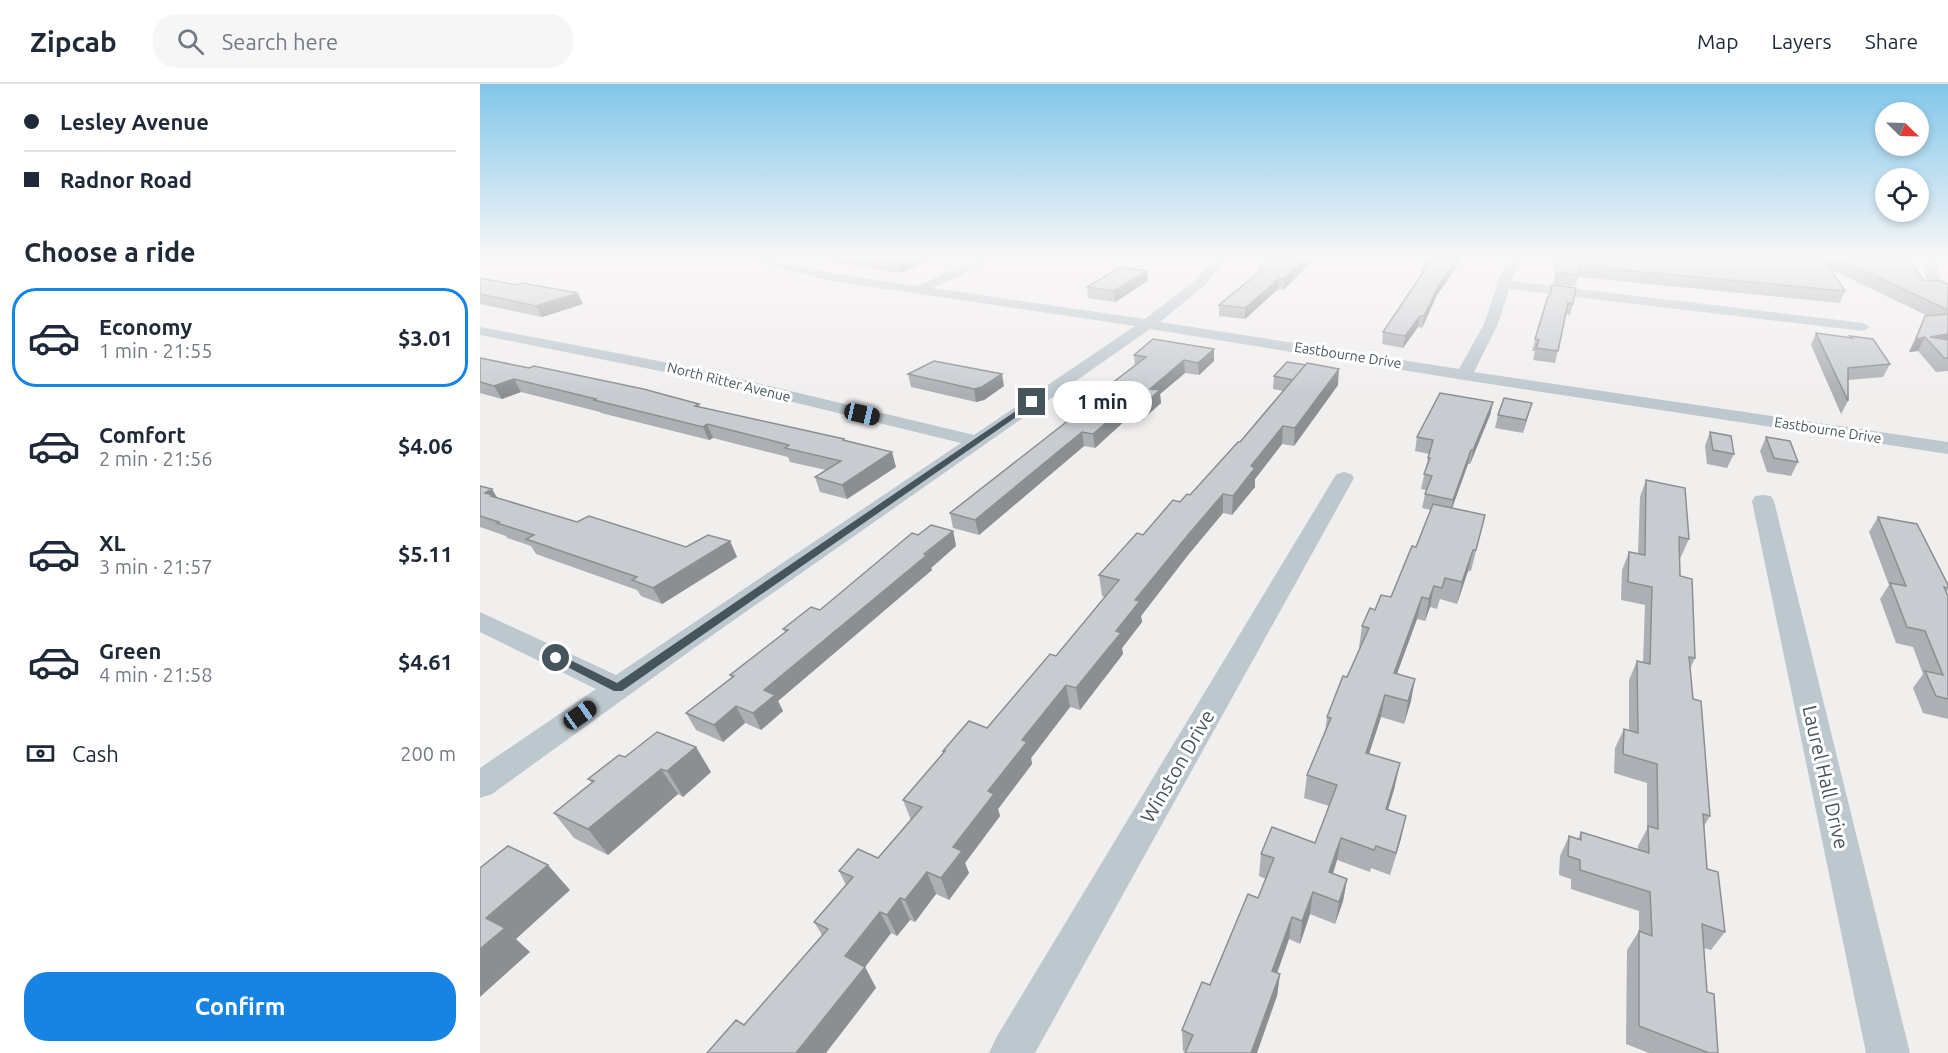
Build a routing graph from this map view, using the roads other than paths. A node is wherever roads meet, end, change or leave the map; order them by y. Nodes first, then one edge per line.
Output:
1 (1014, 304) edge
2 (1174, 304) edge
3 (1496, 304) edge
4 (1672, 304) edge
5 (1147, 324) junction
6 (1863, 327) dead end
7 (480, 330) edge
8 (1464, 375) junction
9 (976, 441) junction
10 (1948, 448) edge
11 (1344, 478) dead end
12 (1763, 501) dead end
13 (480, 621) edge
14 (618, 688) junction
15 (480, 785) edge
16 (1011, 1053) edge
17 (1888, 1053) edge

1 - 5 street, Eastbourne Drive
2 - 5 street
3 - 8 street
4 - 6 street
5 - 8 street, Eastbourne Drive
5 - 9 street
7 - 9 street, North Ritter Avenue
8 - 10 street, Eastbourne Drive
9 - 14 street
11 - 16 street, Winston Drive
12 - 17 street, Laurel Hall Drive
13 - 14 street
14 - 15 street

